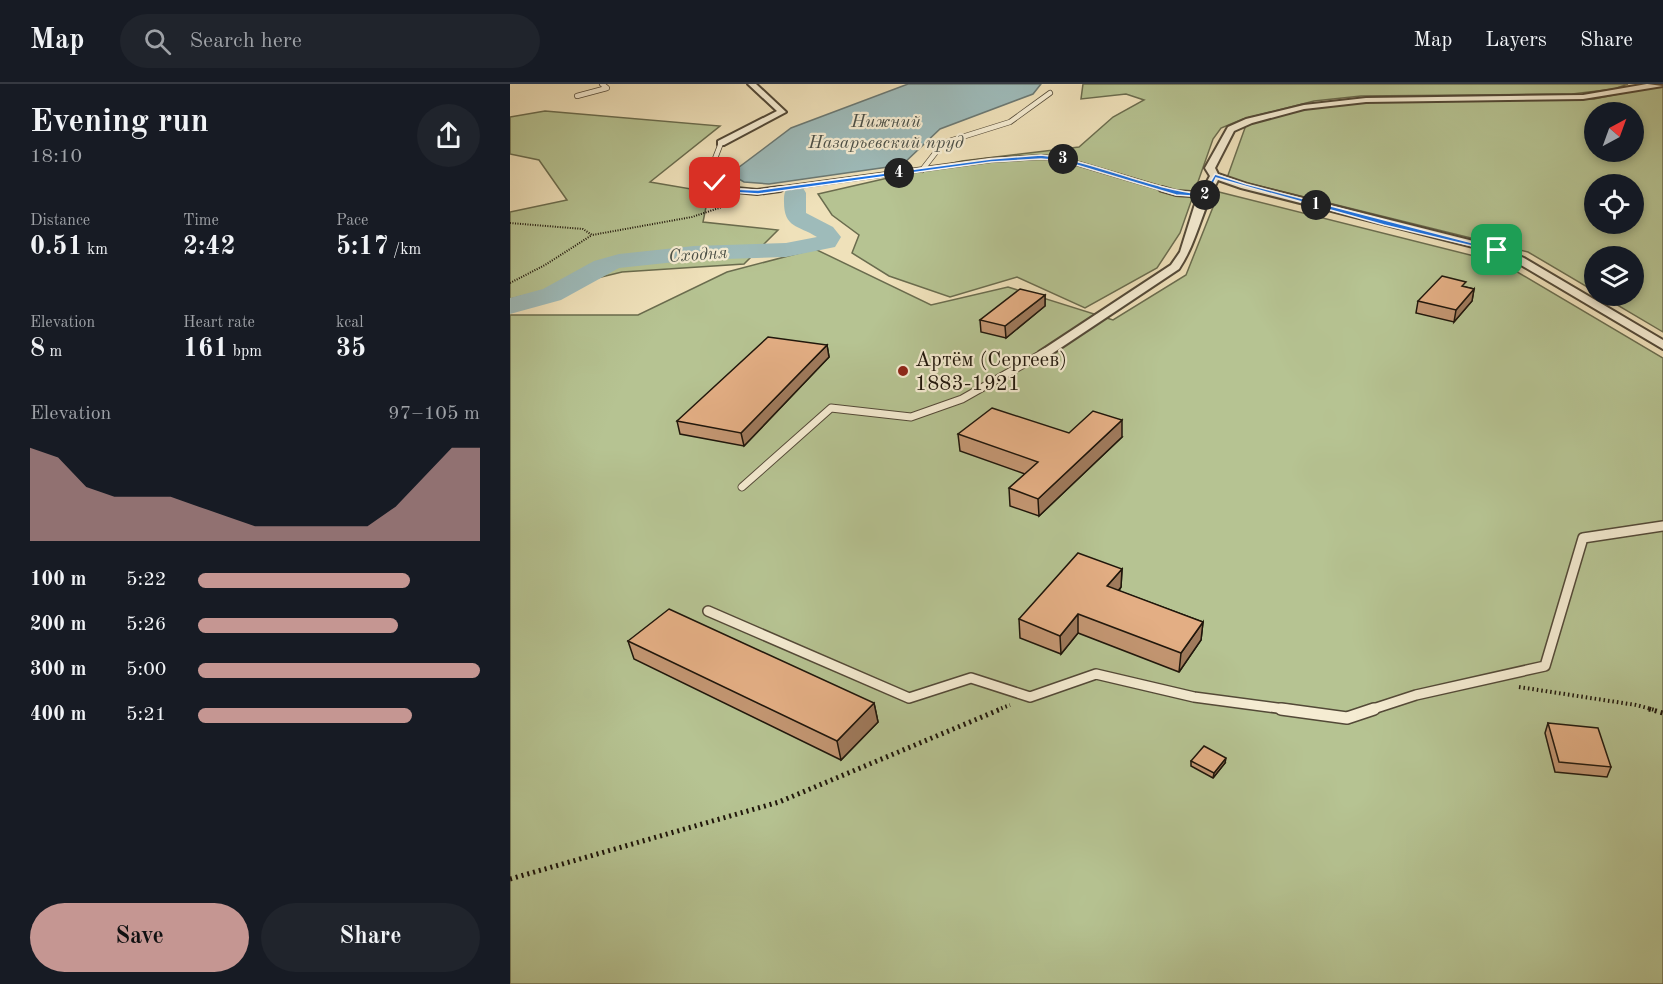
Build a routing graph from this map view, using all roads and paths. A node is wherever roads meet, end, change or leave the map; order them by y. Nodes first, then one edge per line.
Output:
1 (602, 84) edge
2 (752, 84) edge
3 (1661, 84) edge
4 (1050, 93) dead end
5 (577, 96) dead end
6 (721, 143) joint
7 (922, 170) junction
8 (1215, 176) junction
9 (758, 192) junction
10 (1205, 195) junction
11 (510, 223) edge
12 (592, 235) junction
13 (510, 283) edge
14 (1663, 345) edge
15 (1045, 352) joint
16 (742, 487) dead end
17 (1663, 526) edge
18 (708, 611) dead end
19 (1511, 686) dead end
20 (1030, 697) junction
21 (1663, 713) edge
22 (510, 879) edge

1 - 5 lane
2 - 6 street
3 - 8 street
4 - 7 lane
6 - 9 lane
7 - 9 lane
7 - 10 lane
8 - 10 street
8 - 14 street
9 - 12 path
10 - 15 street
11 - 12 path
12 - 13 path
15 - 16 lane
17 - 20 lane
18 - 20 lane
19 - 21 path
20 - 22 path

